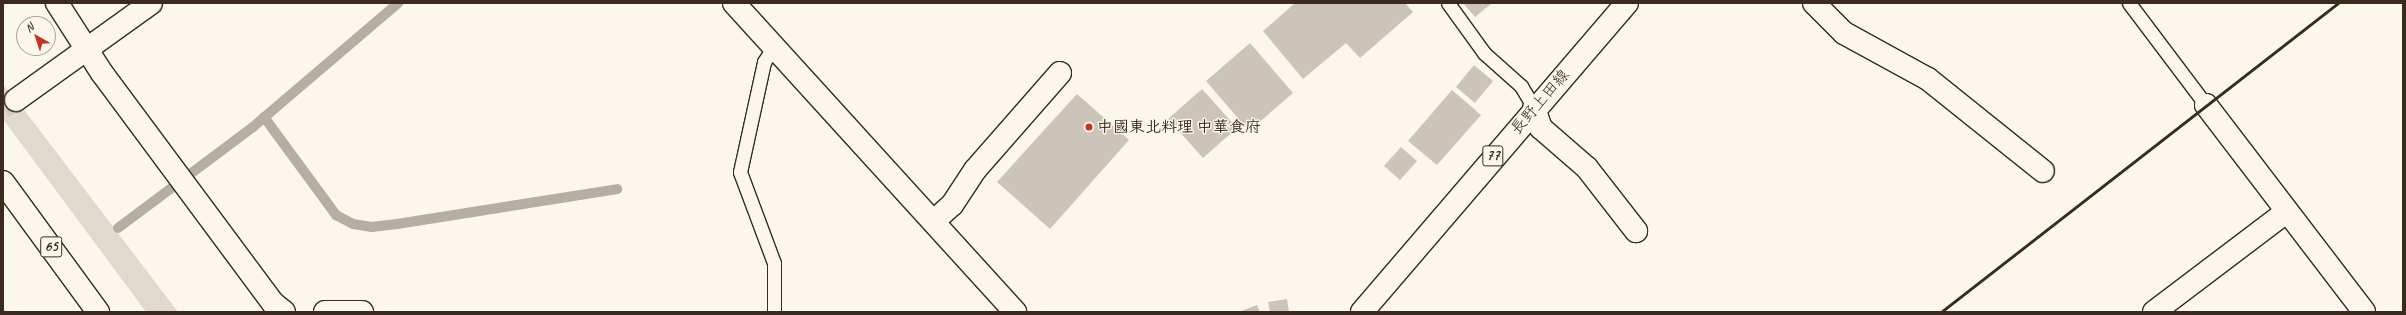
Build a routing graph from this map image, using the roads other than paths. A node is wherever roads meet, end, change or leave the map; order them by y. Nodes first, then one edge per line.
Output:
1 (58, 3) edge
2 (151, 3) edge
3 (734, 3) edge
4 (1448, 3) edge
5 (1627, 3) edge
6 (1814, 3) edge
7 (2129, 3) edge
8 (774, 46) junction
9 (88, 51) junction
10 (1060, 73) dead end
11 (16, 100) tunnel mouth
12 (2206, 105) joint
13 (1534, 108) junction
14 (2042, 171) dead end
15 (3, 182) edge
16 (2285, 213) junction
17 (934, 221) junction
18 (1636, 230) dead end
19 (1008, 310) edge
20 (98, 312) edge
21 (284, 312) edge
22 (325, 312) edge
23 (362, 312) edge
24 (774, 312) edge
25 (1362, 312) edge
26 (2154, 312) edge
27 (2364, 312) edge

1 - 9 street
2 - 9 street
3 - 8 street
4 - 13 lane
5 - 13 street, 長野上田線 / 77
6 - 14 street
7 - 12 lane
8 - 17 street
8 - 24 lane
9 - 11 street
9 - 21 street
10 - 17 street
12 - 16 street
13 - 18 street
13 - 25 street, 長野上田線 / 77
15 - 20 street, 65
16 - 26 street
16 - 27 street
17 - 19 street
22 - 23 street

